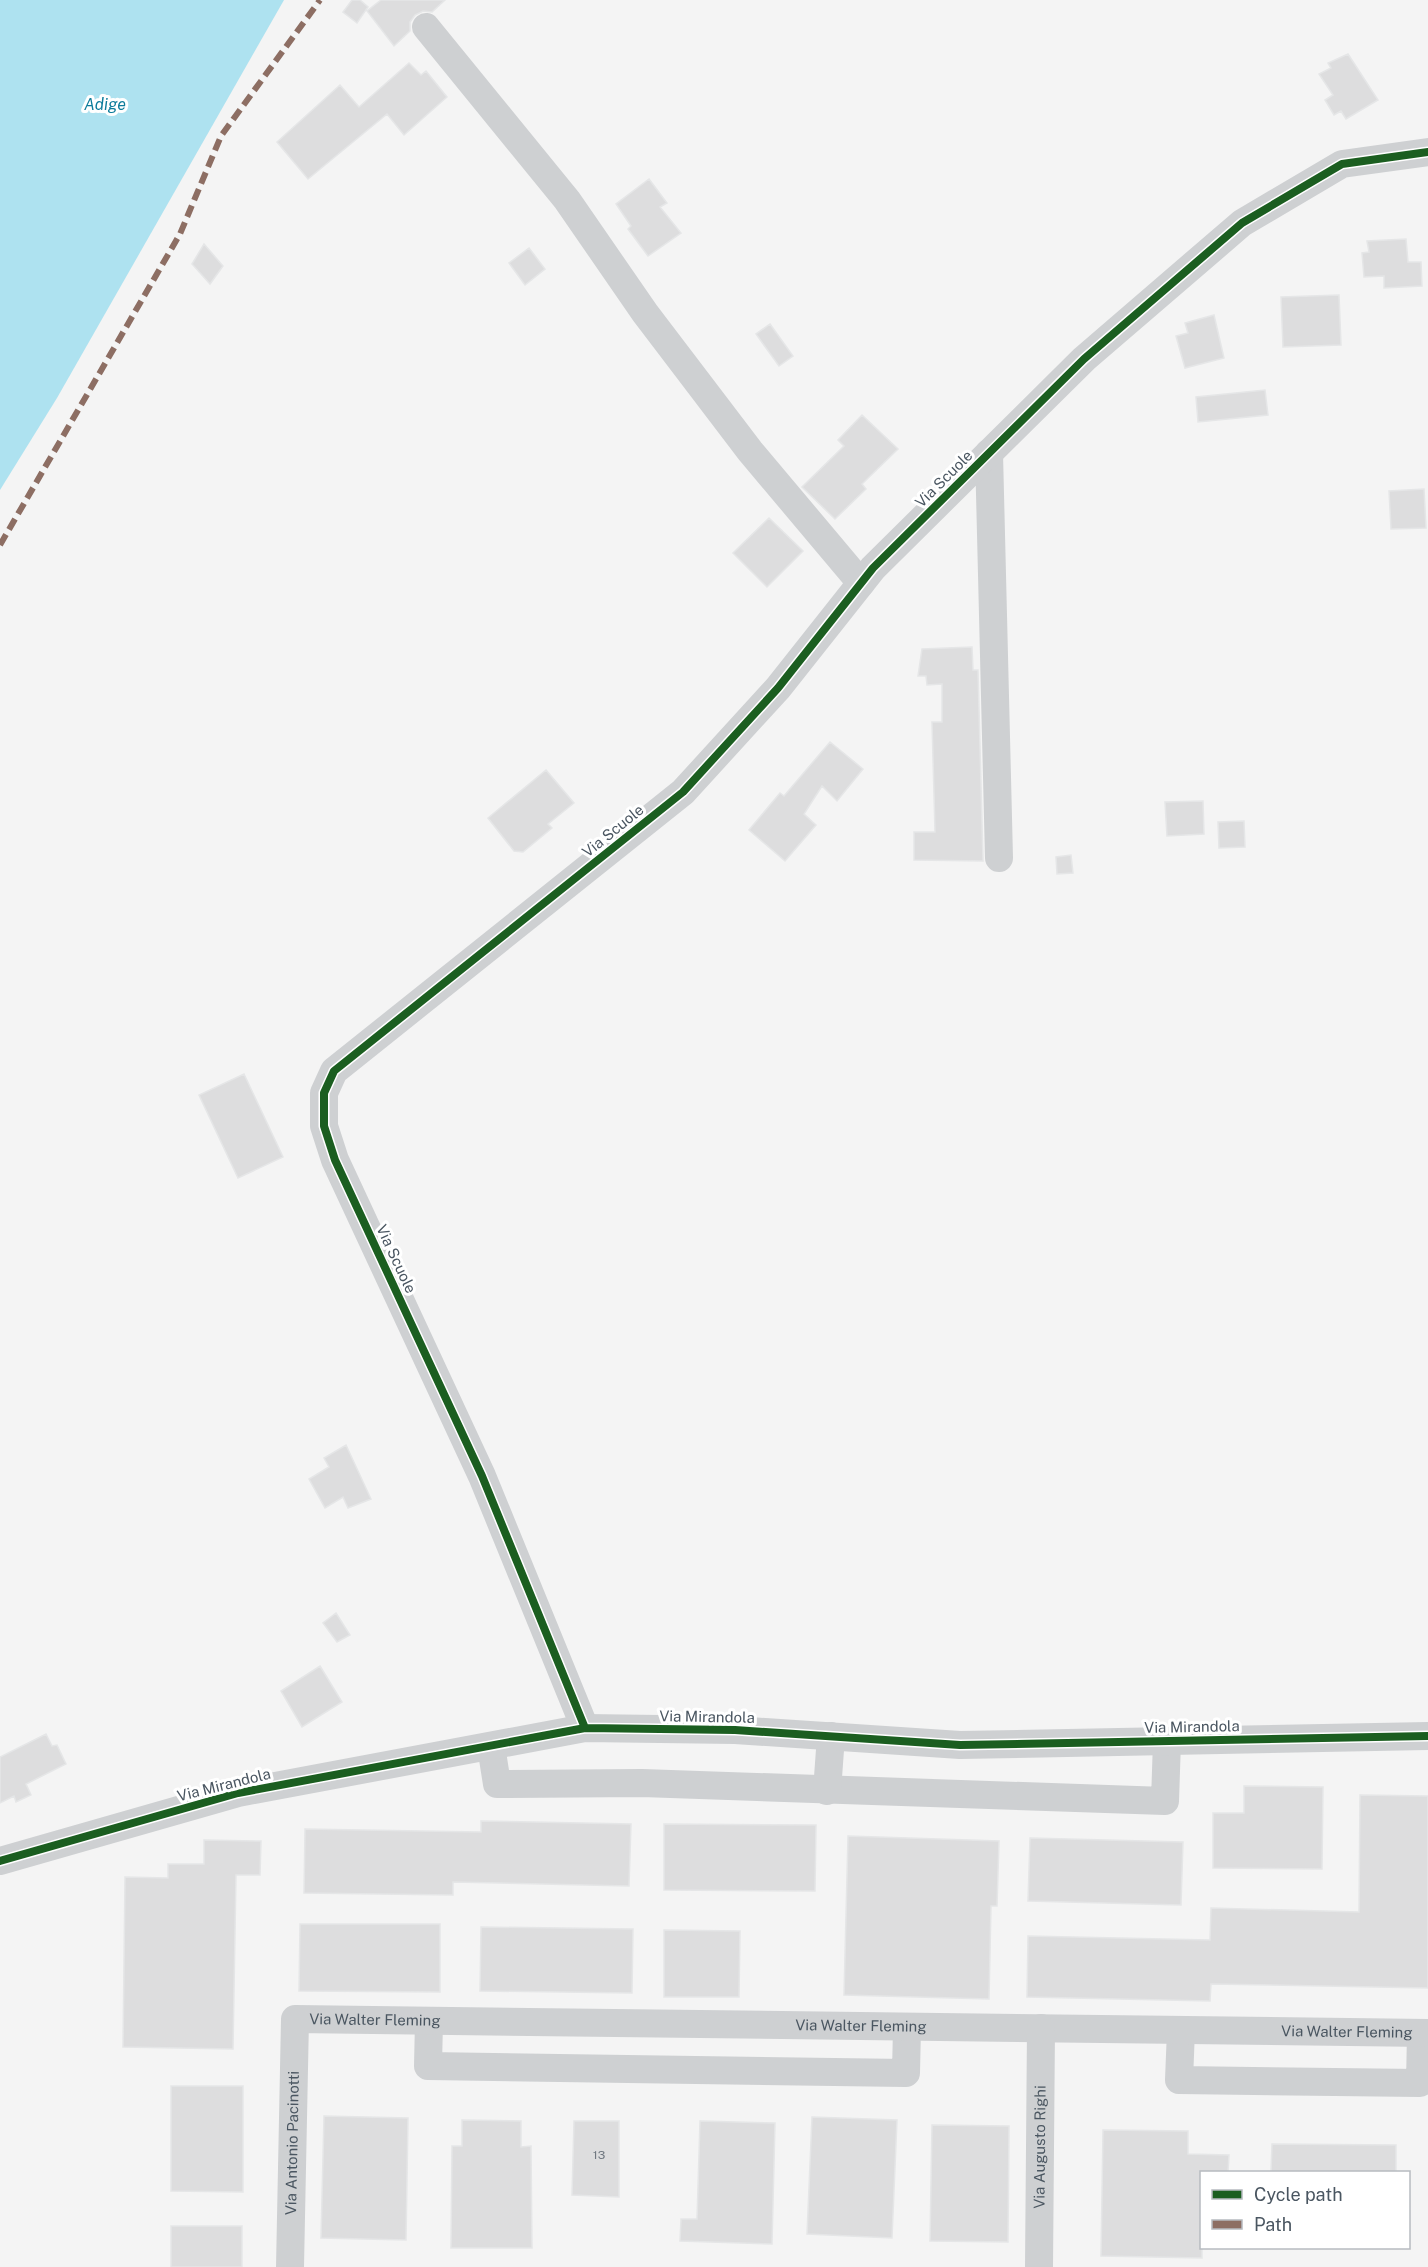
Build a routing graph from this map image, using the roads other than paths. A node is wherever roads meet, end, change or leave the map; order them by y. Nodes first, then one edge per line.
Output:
1 (426, 27) dead end
2 (1428, 152) edge
3 (989, 453) junction
4 (861, 583) junction
5 (999, 858) dead end
6 (585, 1728) junction
7 (831, 1736) junction
8 (1428, 1736) edge
9 (1167, 1741) junction
10 (491, 1746) junction
11 (827, 1791) junction
12 (0, 1861) edge
13 (295, 2019) joint
14 (429, 2021) junction
15 (666, 2024) junction
16 (908, 2027) junction
17 (1041, 2028) junction
18 (1180, 2030) junction
19 (1424, 2033) edge
20 (665, 2069) junction
21 (290, 2267) edge
22 (1039, 2267) edge

1 - 4 street
2 - 3 street, Via Scuole
3 - 4 street, Via Scuole
3 - 5 street
4 - 6 street, Via Scuole
6 - 7 street, Via Mirandola
6 - 10 street, Via Mirandola
7 - 9 street, Via Mirandola
7 - 11 street
8 - 9 street, Via Mirandola
9 - 11 street
10 - 11 street
10 - 12 street, Via Mirandola
13 - 14 street, Via Walter Fleming
13 - 21 street, Via Antonio Pacinotti
14 - 15 street, Via Walter Fleming
14 - 20 street
15 - 16 street, Via Walter Fleming
15 - 20 street
16 - 17 street, Via Walter Fleming
16 - 20 street
17 - 18 street, Via Walter Fleming
17 - 22 street, Via Augusto Righi
18 - 19 street, Via Walter Fleming
18 - 19 street

